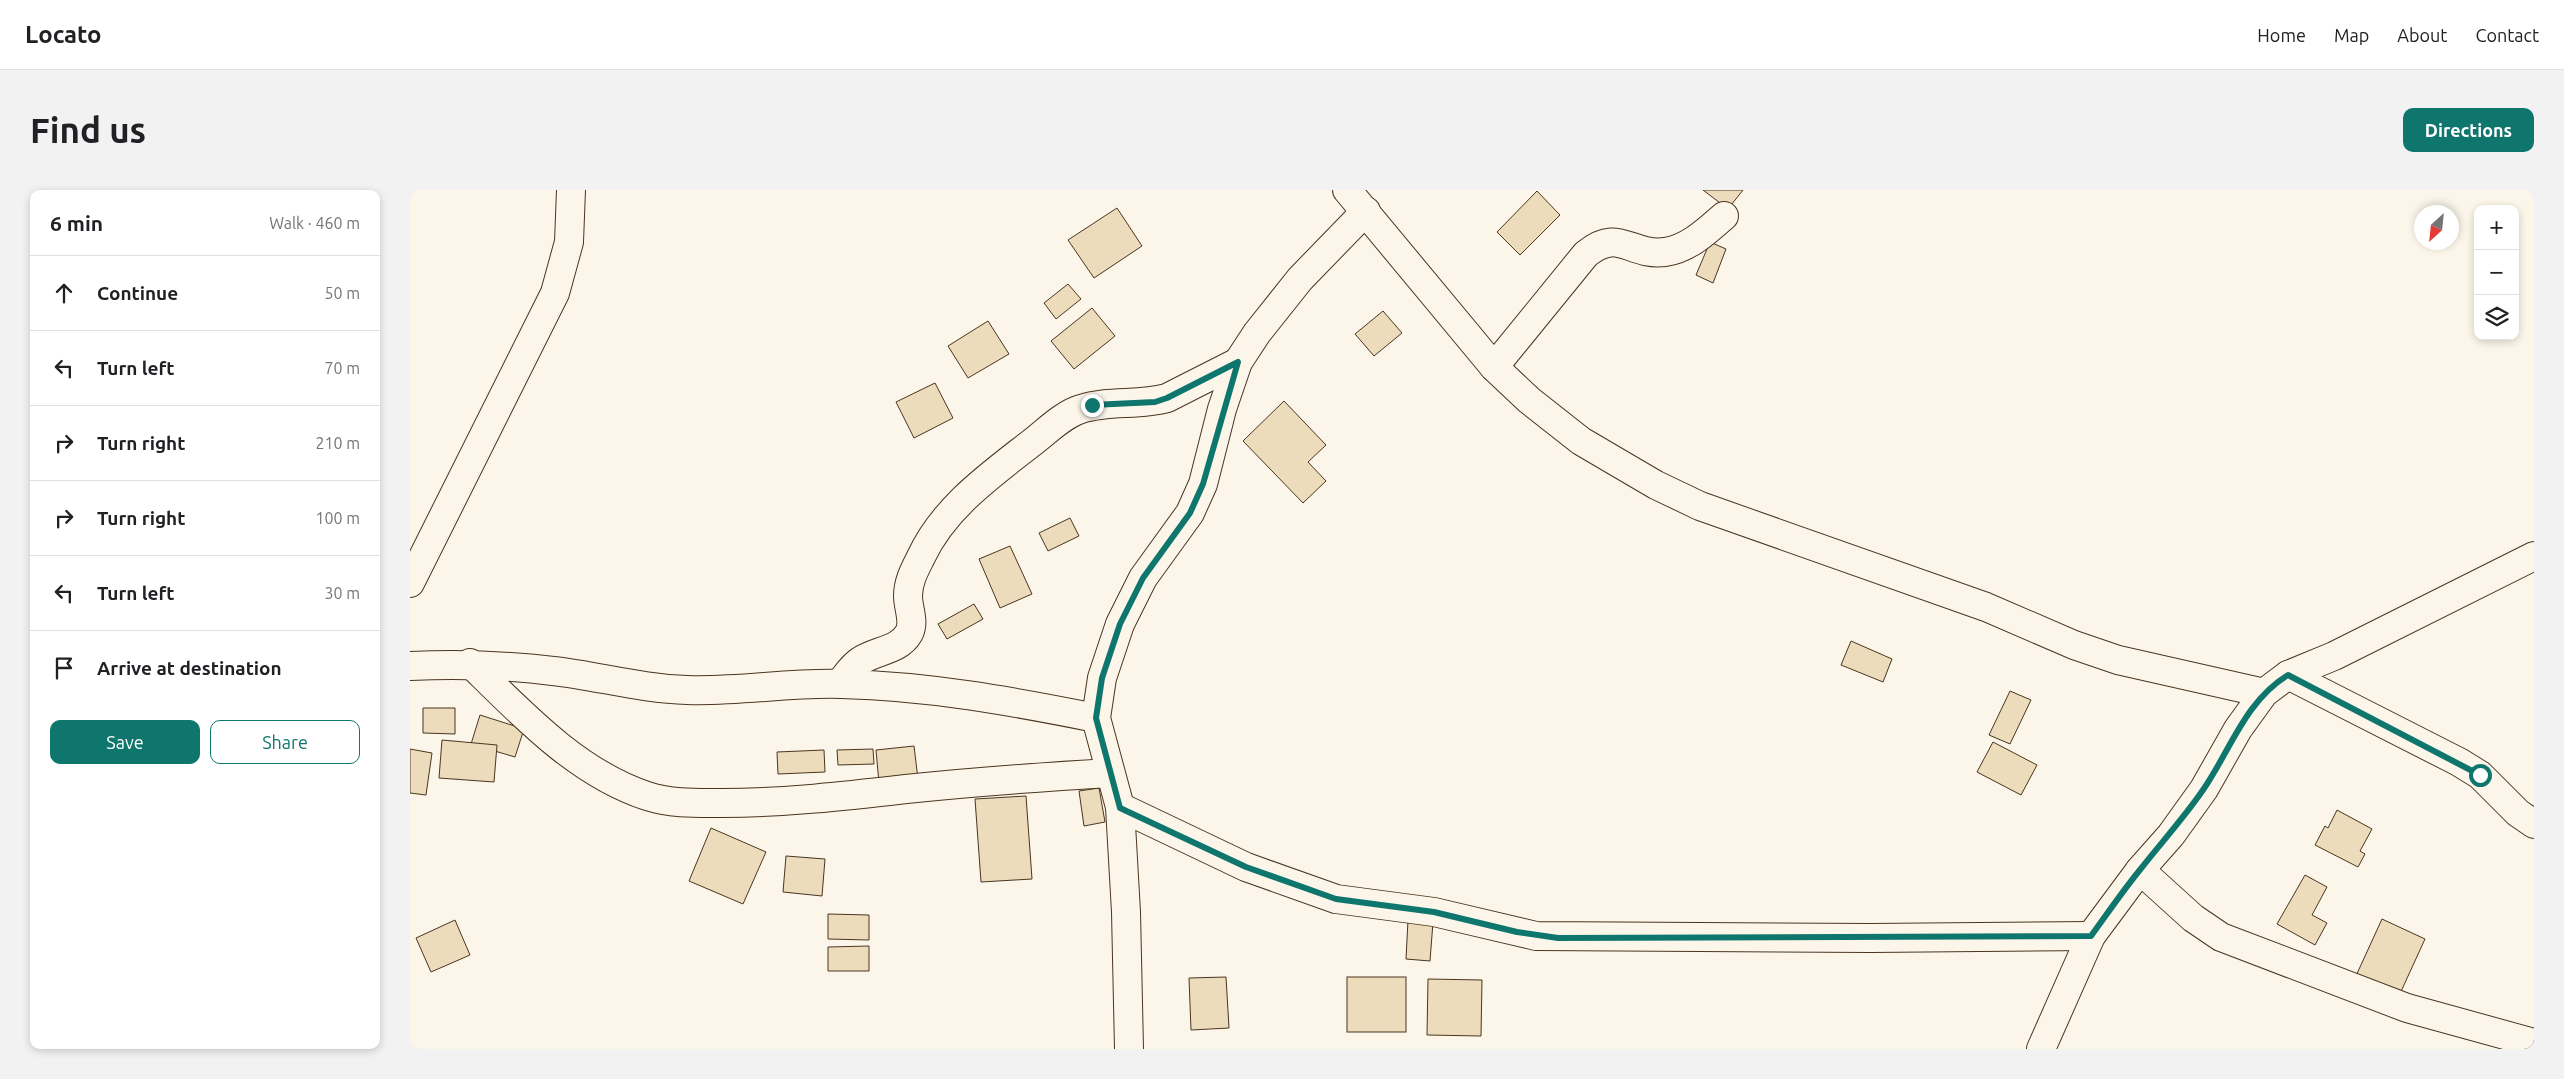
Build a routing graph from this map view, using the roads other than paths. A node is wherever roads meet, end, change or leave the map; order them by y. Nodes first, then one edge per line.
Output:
1 (571, 190) edge
2 (1347, 190) edge
3 (1366, 211) junction
4 (1724, 216) dead end
5 (1238, 362) junction
6 (1494, 367) junction
7 (2534, 556) edge
8 (410, 583) edge
9 (470, 663) junction
10 (410, 666) edge
11 (2288, 675) junction
12 (840, 684) junction
13 (2264, 693) junction
14 (1096, 718) junction
15 (1110, 773) junction
16 (1120, 808) junction
17 (2534, 824) edge
18 (2140, 870) junction
19 (2091, 936) junction
20 (2534, 1043) edge
21 (1129, 1049) edge
22 (2041, 1049) edge

1 - 8 street
2 - 3 street
3 - 5 street
3 - 6 street
4 - 6 street
5 - 12 street
5 - 14 street
6 - 13 street
7 - 11 street
9 - 10 street
9 - 12 street
9 - 15 street
11 - 13 street
11 - 17 street
12 - 14 street
13 - 18 street
14 - 15 street
15 - 16 street
16 - 19 street
16 - 21 street
18 - 19 street
18 - 20 street
19 - 22 street

